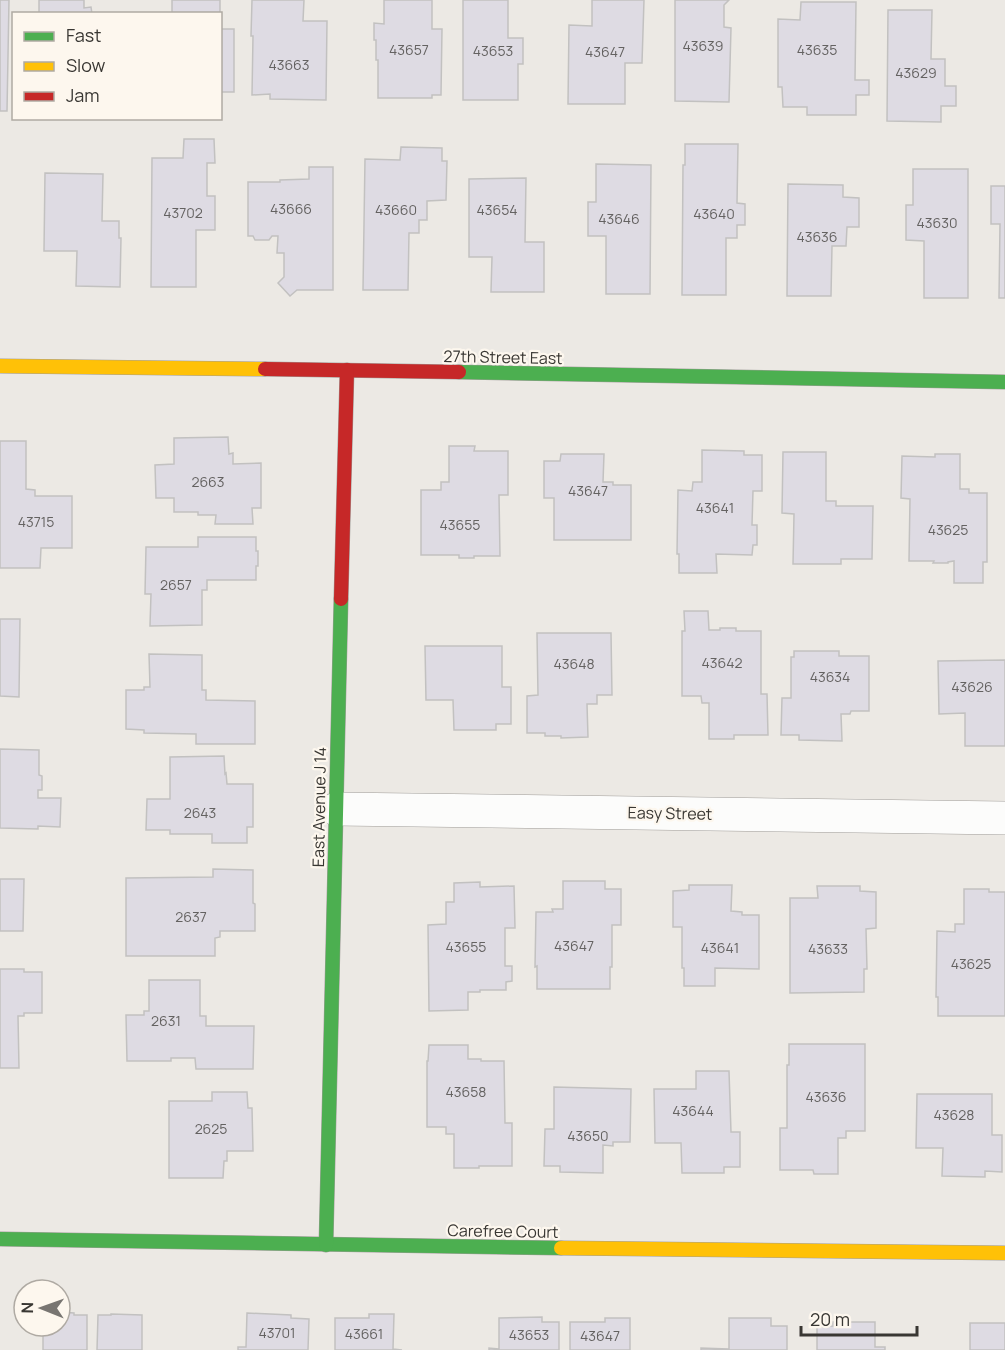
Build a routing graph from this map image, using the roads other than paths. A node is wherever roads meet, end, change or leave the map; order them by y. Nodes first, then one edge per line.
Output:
1 (0, 366) edge
2 (347, 370) junction
3 (1005, 382) edge
4 (336, 809) junction
5 (1005, 818) edge
6 (0, 1239) edge
7 (326, 1245) junction
8 (1005, 1253) edge

1 - 2 street, 27th Street East
2 - 3 street, 27th Street East
2 - 4 street, East Avenue J 14
4 - 5 street, Easy Street
4 - 7 street, East Avenue J 14
6 - 7 street, Carefree Court
7 - 8 street, Carefree Court

